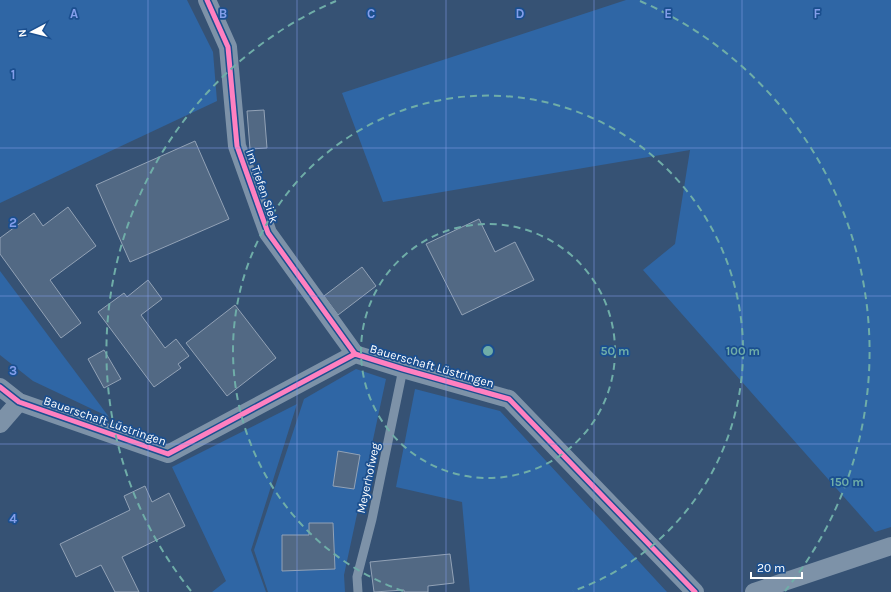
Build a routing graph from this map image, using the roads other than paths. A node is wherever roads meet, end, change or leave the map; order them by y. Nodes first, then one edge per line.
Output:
1 (207, 0) edge
2 (355, 354) junction
3 (403, 369) junction
4 (0, 387) edge
5 (19, 402) junction
6 (0, 424) edge
7 (891, 546) edge
8 (358, 592) edge
9 (695, 592) edge
10 (754, 592) edge

1 - 2 street, Im Tiefen Siek
2 - 3 street, Bauerschaft Lüstringen
2 - 5 street, Bauerschaft Lüstringen
3 - 8 lane, Meyerhofweg
3 - 9 street, Bauerschaft Lüstringen
4 - 5 street, Bauerschaft Lüstringen
5 - 6 street
7 - 10 street

